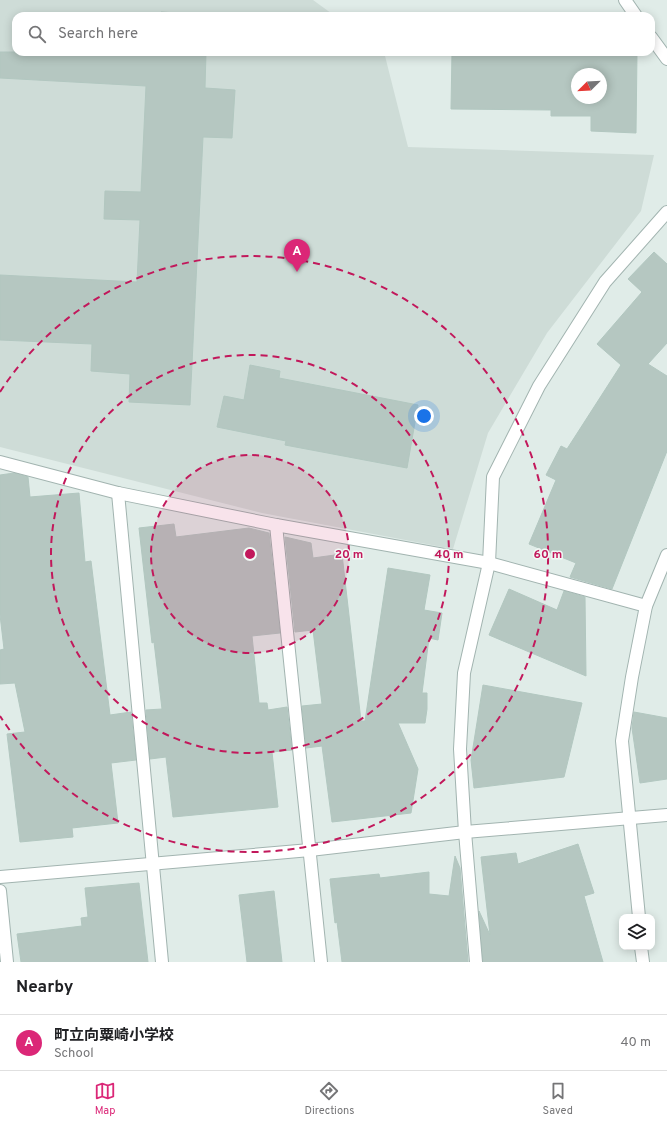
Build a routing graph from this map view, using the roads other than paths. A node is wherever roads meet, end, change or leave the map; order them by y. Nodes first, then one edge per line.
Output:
1 (625, 0) edge
2 (633, 12) edge
3 (655, 42) edge
4 (667, 59) edge
5 (667, 212) edge
6 (0, 462) edge
7 (118, 493) junction
8 (276, 525) junction
9 (667, 555) edge
10 (489, 563) junction
11 (646, 606) junction
12 (667, 815) edge
13 (630, 819) junction
14 (465, 832) junction
15 (310, 850) junction
16 (152, 864) junction
17 (0, 876) edge
18 (0, 890) edge
19 (639, 914) edge
20 (642, 950) edge
21 (7, 962) edge
22 (162, 962) edge
23 (321, 962) edge
24 (476, 962) edge
25 (643, 962) edge

1 - 2 street
3 - 4 street
5 - 10 street
6 - 7 street
7 - 8 street
7 - 16 street
8 - 10 street
8 - 15 street
9 - 11 street
10 - 11 street
10 - 14 street
11 - 13 street
12 - 13 street
13 - 14 street
13 - 19 street
14 - 15 street
14 - 24 street
15 - 16 street
15 - 23 street
16 - 17 street
16 - 22 street
18 - 21 street
20 - 25 street

